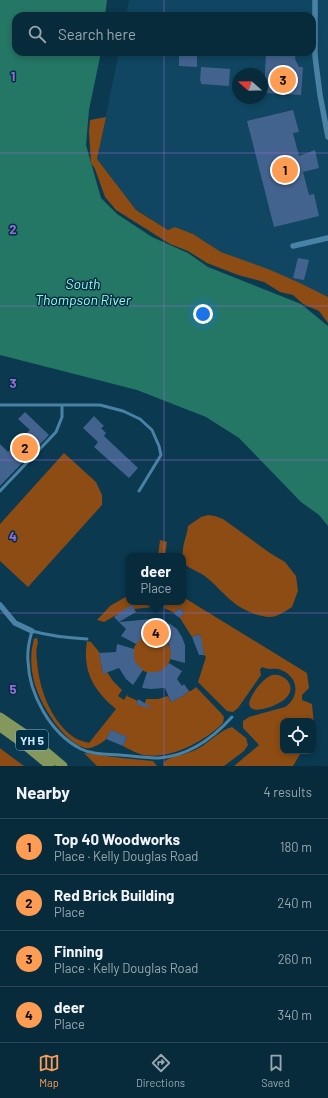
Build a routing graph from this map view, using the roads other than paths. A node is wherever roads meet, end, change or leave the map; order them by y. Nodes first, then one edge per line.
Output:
1 (315, 0) edge
2 (315, 12) edge
3 (315, 56) edge
4 (328, 137) edge
5 (328, 238) edge
6 (293, 246) dead end
7 (0, 405) edge
8 (62, 405) junction
9 (0, 491) edge
10 (139, 491) dead end
11 (0, 605) edge
12 (32, 631) junction
13 (87, 639) dead end
14 (0, 717) edge
15 (232, 717) dead end
16 (0, 728) edge
17 (50, 766) edge
18 (63, 766) edge

1 - 2 street
3 - 4 street
5 - 6 street
7 - 8 lane
8 - 9 lane
8 - 10 lane
11 - 12 street
12 - 13 lane
12 - 15 lane
14 - 18 highway, YH 5
16 - 17 highway, YH 5

